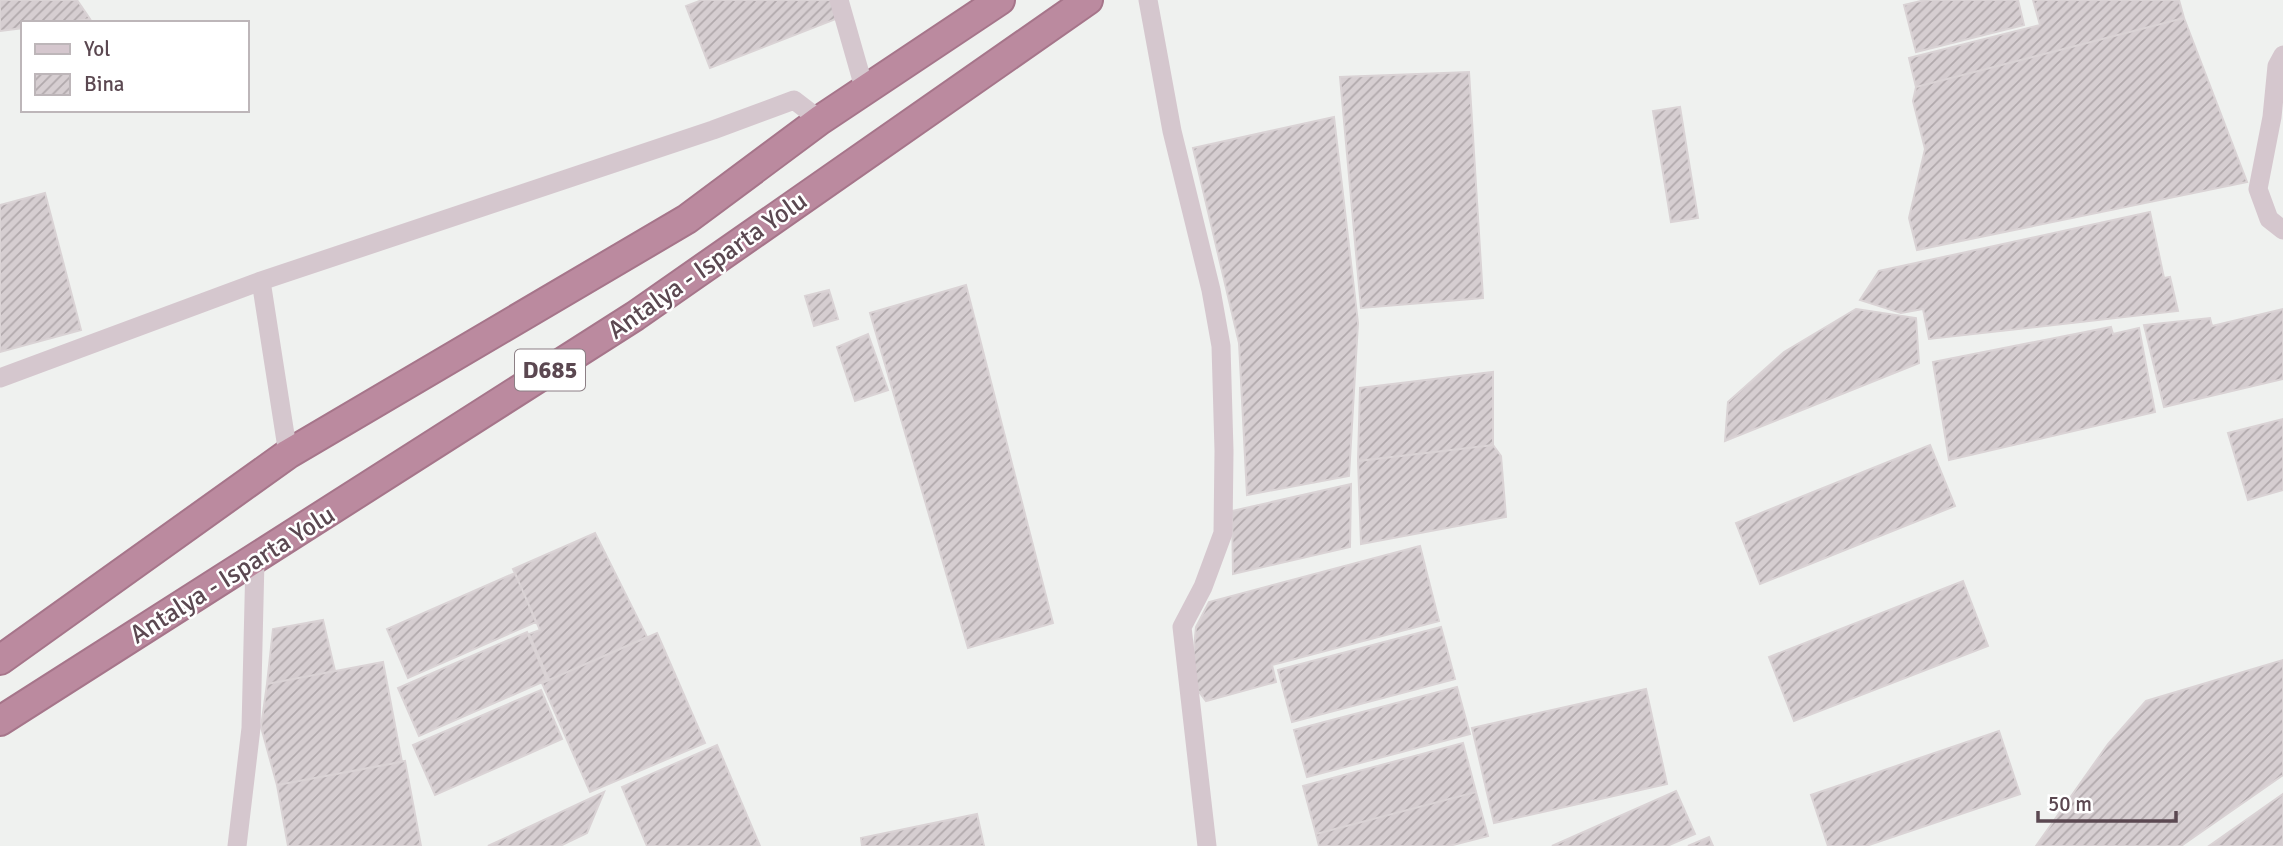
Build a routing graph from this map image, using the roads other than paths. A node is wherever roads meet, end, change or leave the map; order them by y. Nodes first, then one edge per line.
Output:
1 (839, 0) edge
2 (1088, 0) edge
3 (1148, 0) edge
4 (983, 5) edge
5 (2283, 55) edge
6 (865, 91) junction
7 (820, 120) junction
8 (2283, 230) edge
9 (261, 281) junction
10 (0, 378) edge
11 (288, 454) junction
12 (255, 560) junction
13 (0, 660) edge
14 (0, 721) edge
15 (237, 846) edge
16 (1207, 846) edge

1 - 6 street
2 - 12 highway, Antalya - Isparta Yolu / D685
3 - 16 street
4 - 6 highway, Antalya - Isparta Yolu / D685
5 - 8 street
6 - 7 highway, Antalya - Isparta Yolu / D685
7 - 9 street
7 - 11 highway, Antalya - Isparta Yolu / D685
9 - 10 street
9 - 11 street
11 - 13 highway, Antalya - Isparta Yolu / D685
12 - 14 highway, Antalya - Isparta Yolu / D685
12 - 15 street

